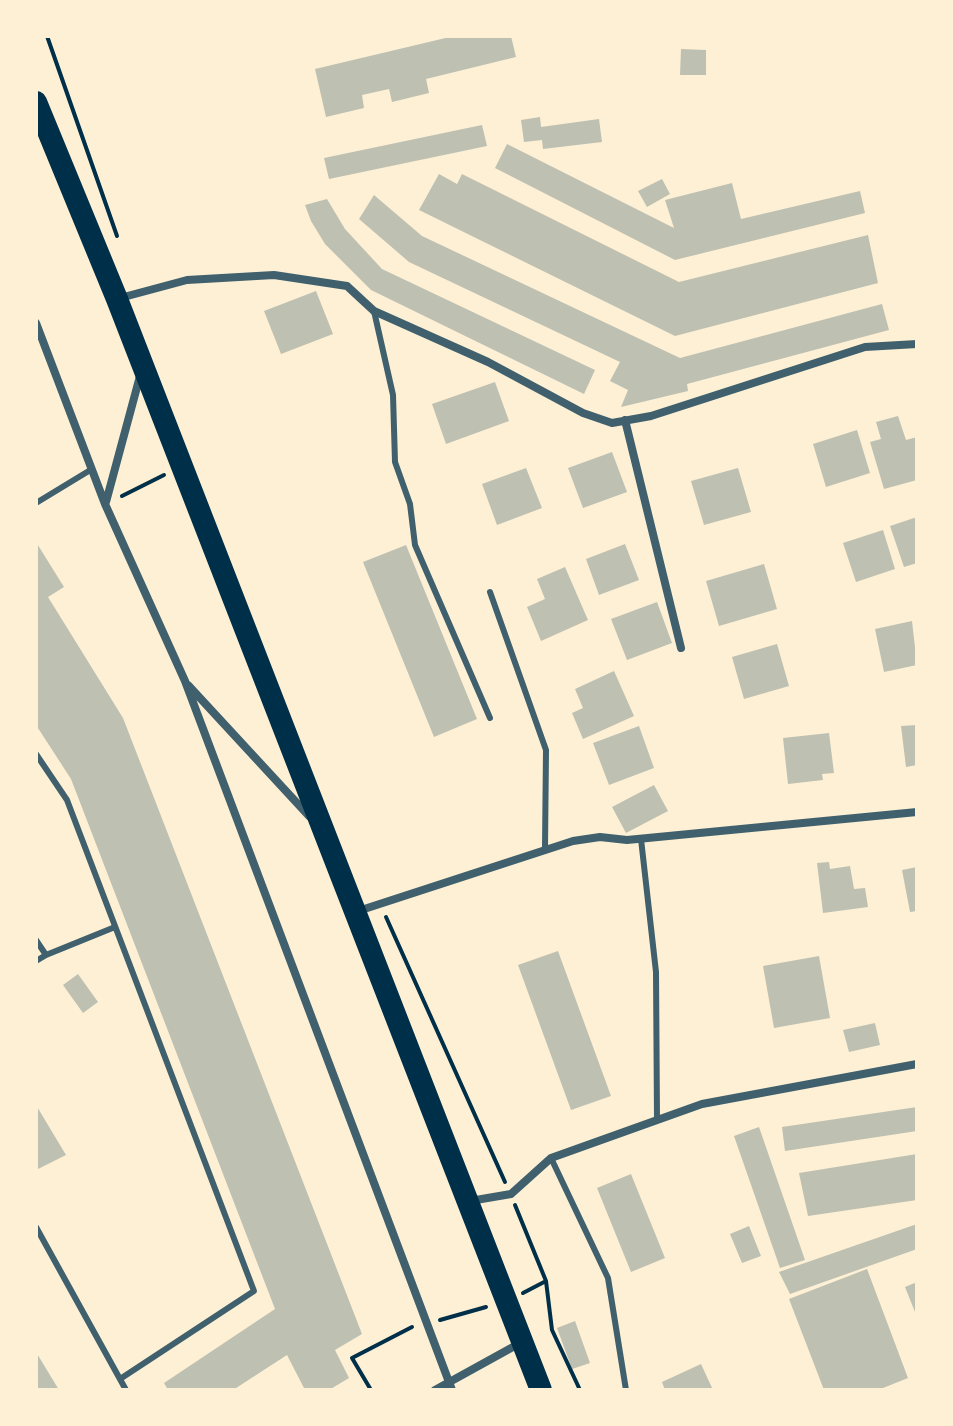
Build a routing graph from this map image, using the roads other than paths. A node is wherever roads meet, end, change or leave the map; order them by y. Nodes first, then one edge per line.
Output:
1 (36, 102) edge
2 (117, 299) junction
3 (374, 311) junction
4 (36, 323) edge
5 (917, 344) edge
6 (142, 367) junction
7 (625, 420) junction
8 (92, 469) junction
9 (36, 503) edge
10 (105, 504) junction
11 (490, 592) dead end
12 (681, 648) dead end
13 (185, 681) junction
14 (490, 718) dead end
15 (36, 754) edge
16 (917, 812) edge
17 (322, 830) junction
18 (641, 839) junction
19 (545, 847) junction
20 (355, 912) junction
21 (115, 927) junction
22 (36, 940) edge
23 (46, 955) junction
24 (36, 961) edge
25 (917, 1064) edge
26 (657, 1119) junction
27 (551, 1158) junction
28 (465, 1202) junction
29 (36, 1227) edge
30 (523, 1342) junction
31 (120, 1379) junction
32 (450, 1386) edge
33 (126, 1390) edge
34 (435, 1390) edge
35 (541, 1390) edge
36 (626, 1390) edge

1 - 2 highway
2 - 3 street
2 - 6 highway
3 - 7 street
3 - 14 lane
4 - 8 street
5 - 7 street
6 - 10 street
6 - 17 highway
7 - 12 street
8 - 9 lane
8 - 10 street
10 - 13 street
11 - 19 lane
13 - 17 street
13 - 32 street
15 - 21 lane
16 - 18 street
17 - 20 highway
18 - 19 street
18 - 26 lane
19 - 20 street
20 - 28 highway
21 - 23 lane
21 - 31 lane
22 - 23 lane
23 - 24 lane
25 - 26 street
26 - 27 street
27 - 28 street
27 - 36 lane
28 - 30 highway
29 - 31 lane
30 - 32 street
30 - 35 highway
31 - 33 lane
32 - 34 street

